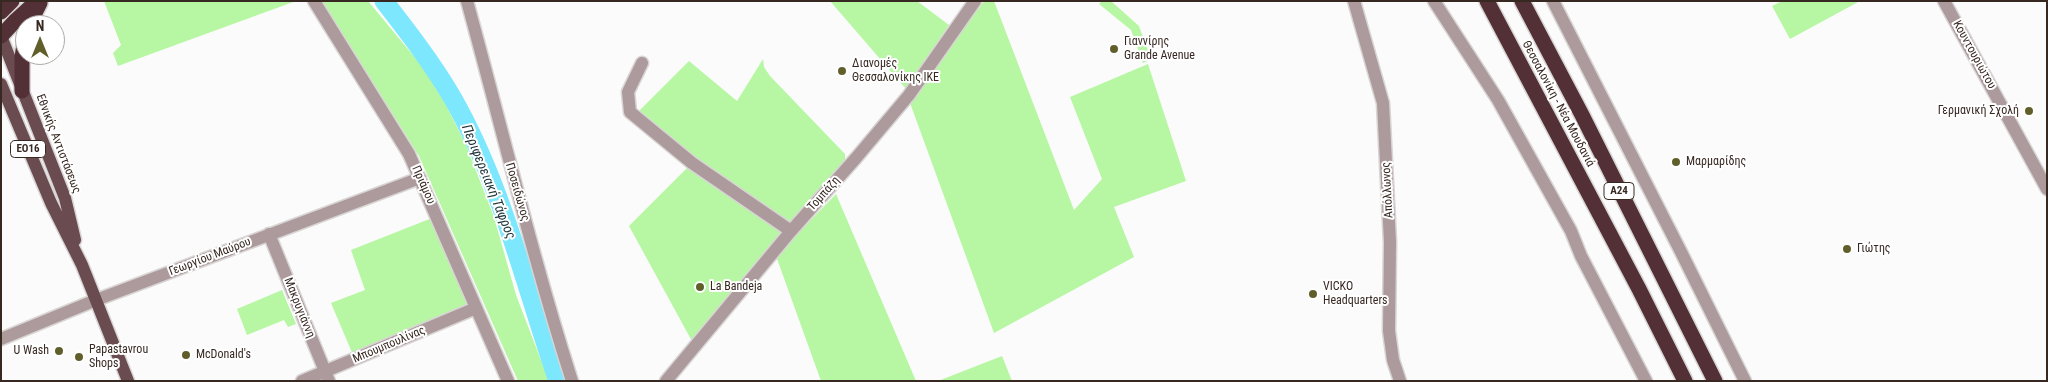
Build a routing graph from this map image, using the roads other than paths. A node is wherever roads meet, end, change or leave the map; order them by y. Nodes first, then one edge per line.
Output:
1 (12, 1) edge
2 (37, 1) edge
3 (41, 1) edge
4 (314, 1) edge
5 (467, 1) edge
6 (975, 1) edge
7 (1354, 1) edge
8 (1434, 1) edge
9 (1487, 1) edge
10 (1522, 1) edge
11 (1553, 1) edge
12 (1944, 1) edge
13 (1, 12) edge
14 (34, 15) edge
15 (1, 36) edge
16 (642, 63) dead end
17 (22, 65) edge
18 (3, 89) edge
19 (22, 91) junction
20 (420, 178) junction
21 (2047, 189) edge
22 (791, 231) junction
23 (270, 234) junction
24 (82, 265) junction
25 (96, 300) junction
26 (476, 308) junction
27 (1, 339) edge
28 (327, 376) edge
29 (128, 381) edge
30 (302, 381) edge
31 (508, 381) edge
32 (572, 381) edge
33 (666, 381) edge
34 (1400, 381) edge
35 (1646, 381) edge
36 (1685, 381) edge
37 (1715, 381) edge
38 (1745, 381) edge

1 - 13 highway
2 - 15 highway
3 - 14 highway
4 - 20 street, Πριάμου
5 - 32 street, Ποσειδώνος
6 - 22 street, Τομπάζη
7 - 34 street, Απόλλωνος
8 - 35 street
9 - 36 highway, Θεσσαλονίκη - Νέα Μουδανιά / Α24
10 - 37 highway, Θεσσαλονίκη - Νέα Μουδανιά / Α24
11 - 38 street
12 - 21 street, Κουντουριώτου
15 - 19 main road, Εθνικής Αντιστάσεως / ΕΟ16
16 - 22 street
17 - 19 highway
18 - 24 main road, Εθνικής Αντιστάσεως / ΕΟ16
19 - 24 main road, Εθνικής Αντιστάσεως / ΕΟ16
20 - 23 street, Γεωργίου Μαύρου
20 - 26 street, Πριάμου
22 - 33 street, Τομπάζη
23 - 25 street, Γεωργίου Μαύρου
23 - 28 street, Μακρυγιάννη
24 - 25 main road, Εθνικής Αντιστάσεως / ΕΟ16
25 - 27 street, Γεωργίου Μαύρου
25 - 29 main road, Εθνικής Αντιστάσεως / ΕΟ16
26 - 28 street, Μπουμπουλίνας
26 - 31 street, Πριάμου
28 - 30 street, Μπουμπουλίνας

